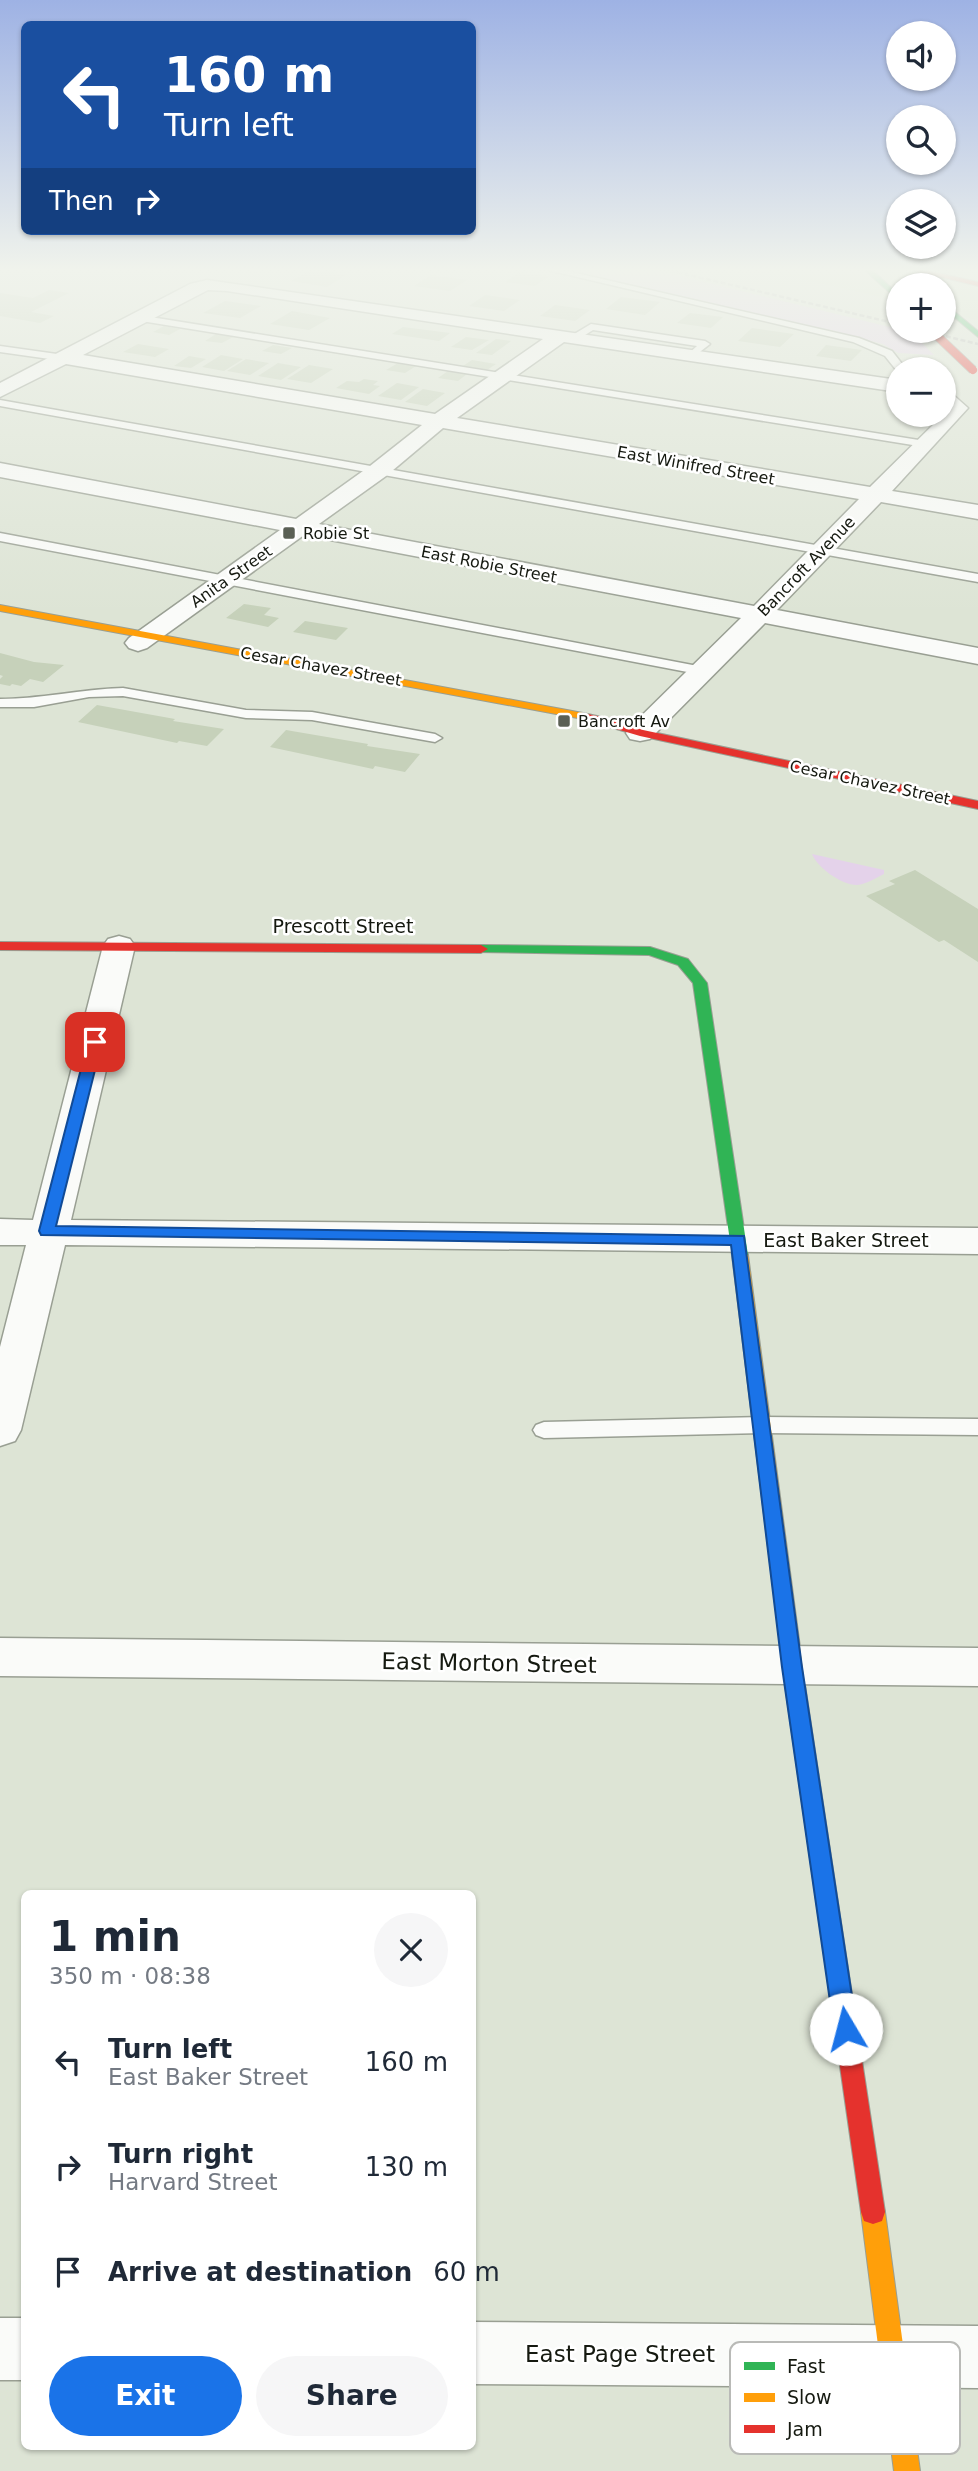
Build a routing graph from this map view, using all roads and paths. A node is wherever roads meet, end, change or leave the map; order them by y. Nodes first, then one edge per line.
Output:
1 (17, 382) edge
2 (209, 382) edge
3 (495, 382) edge
4 (543, 382) edge
5 (0, 391) edge
6 (0, 403) edge
7 (439, 421) junction
8 (941, 427) edge
9 (925, 444) junction
10 (0, 470) edge
11 (378, 471) junction
12 (874, 496) junction
13 (978, 512) edge
14 (300, 528) junction
15 (0, 537) edge
16 (820, 551) junction
17 (978, 578) edge
18 (223, 581) junction
19 (0, 608) edge
20 (758, 615) junction
21 (0, 617) edge
22 (144, 639) junction
23 (978, 656) edge
24 (702, 671) junction
25 (0, 703) edge
26 (639, 733) junction
27 (435, 738) dead end
28 (978, 805) edge
29 (0, 946) edge
30 (119, 946) junction
31 (0, 1231) edge
32 (47, 1231) junction
33 (738, 1240) junction
34 (978, 1241) edge
35 (763, 1425) junction
36 (978, 1427) edge
37 (0, 1430) edge
38 (544, 1430) dead end
39 (0, 1657) edge
40 (792, 1667) junction
41 (978, 1667) edge
42 (892, 2342) edge
43 (0, 2349) edge
44 (21, 2349) edge
45 (476, 2353) edge
46 (730, 2355) edge
47 (960, 2357) edge
48 (978, 2357) edge

1 - 5 street
2 - 7 street, East Winifred Street
3 - 7 street, Anita Street
4 - 9 lane
6 - 11 lane
7 - 11 street, Anita Street
7 - 12 street, East Winifred Street
8 - 9 street, Bancroft Avenue
9 - 12 street, Bancroft Avenue
10 - 14 street, East Robie Street
11 - 14 street, Anita Street
11 - 16 lane
12 - 13 street, East Winifred Street
12 - 16 street, Bancroft Avenue
14 - 18 street, Anita Street
14 - 20 street, East Robie Street
15 - 18 lane
16 - 17 lane
16 - 20 street, Bancroft Avenue
18 - 22 street, Anita Street
18 - 24 lane
19 - 22 main road, Cesar Chavez Street
20 - 23 street, East Robie Street
20 - 24 street, Bancroft Avenue
21 - 22 main road, Cesar Chavez Street
22 - 26 main road, Cesar Chavez Street
24 - 26 street, Bancroft Avenue
25 - 27 lane
26 - 28 main road, Cesar Chavez Street
29 - 30 main road, Prescott Street
30 - 32 street
30 - 33 main road, Prescott Street
31 - 32 street, East Baker Street
32 - 33 street, East Baker Street
32 - 37 street
33 - 34 street, East Baker Street
33 - 35 main road
35 - 36 lane
35 - 38 lane
35 - 40 main road
39 - 40 street, East Morton Street
40 - 41 street, East Morton Street
40 - 42 main road
43 - 44 street
45 - 46 street, East Page Street
47 - 48 street, East Page Street

